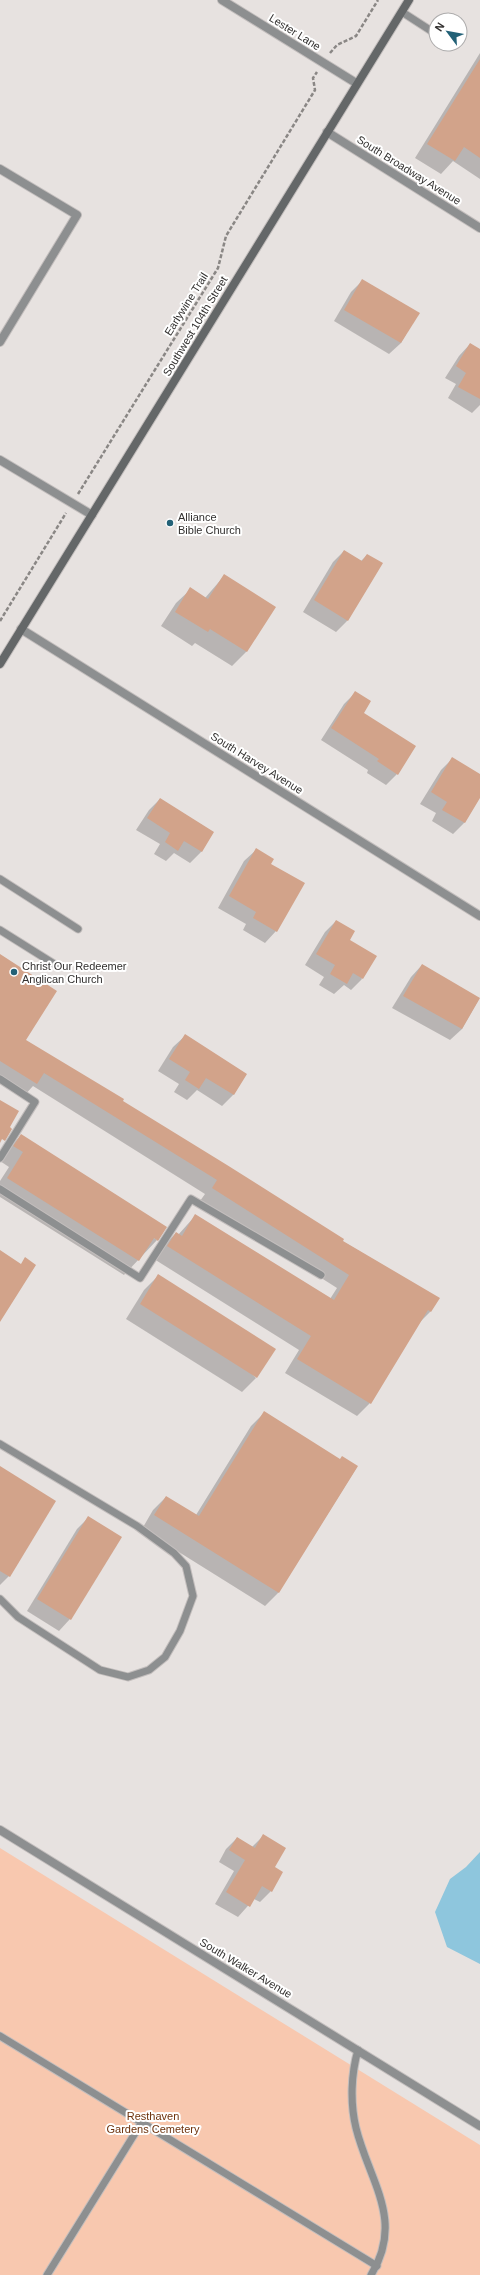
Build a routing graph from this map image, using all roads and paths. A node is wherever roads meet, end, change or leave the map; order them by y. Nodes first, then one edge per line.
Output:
1 (222, 0) edge
2 (378, 0) edge
3 (409, 0) edge
4 (402, 12) junction
5 (428, 29) edge
6 (323, 63) junction
7 (356, 84) junction
8 (327, 132) junction
9 (0, 169) edge
10 (480, 228) edge
11 (0, 342) edge
12 (0, 460) edge
13 (72, 503) junction
14 (92, 515) junction
15 (0, 621) edge
16 (21, 629) junction
17 (0, 664) edge
18 (0, 879) edge
19 (480, 916) edge
20 (78, 929) dead end
21 (0, 930) edge
22 (59, 967) dead end
23 (0, 1079) edge
24 (0, 1158) edge
25 (0, 1189) edge
26 (321, 1275) dead end
27 (0, 1444) edge
28 (0, 1599) edge
29 (0, 1830) edge
30 (0, 2036) edge
31 (358, 2050) junction
32 (142, 2122) junction
33 (480, 2126) edge
34 (377, 2266) junction
35 (47, 2275) edge
36 (371, 2275) edge

1 - 6 street, Lester Lane
2 - 6 path, Earlywine Trail
3 - 4 main road, Southwest 104th Street
4 - 5 lane
4 - 7 main road, Southwest 104th Street
6 - 7 street, Lester Lane
6 - 13 path, Earlywine Trail
7 - 8 main road, Southwest 104th Street
8 - 10 street, South Broadway Avenue
8 - 14 main road, Southwest 104th Street
9 - 11 street
12 - 13 street
13 - 14 street
13 - 15 path, Earlywine Trail
14 - 16 main road, Southwest 104th Street
16 - 17 main road, Southwest 104th Street
16 - 19 street, South Harvey Avenue
18 - 20 lane
21 - 22 lane
23 - 24 lane
25 - 26 lane
27 - 28 lane
29 - 31 street, South Walker Avenue
30 - 32 lane
31 - 33 street, South Walker Avenue
31 - 34 lane
32 - 34 lane
32 - 35 lane
34 - 36 lane

